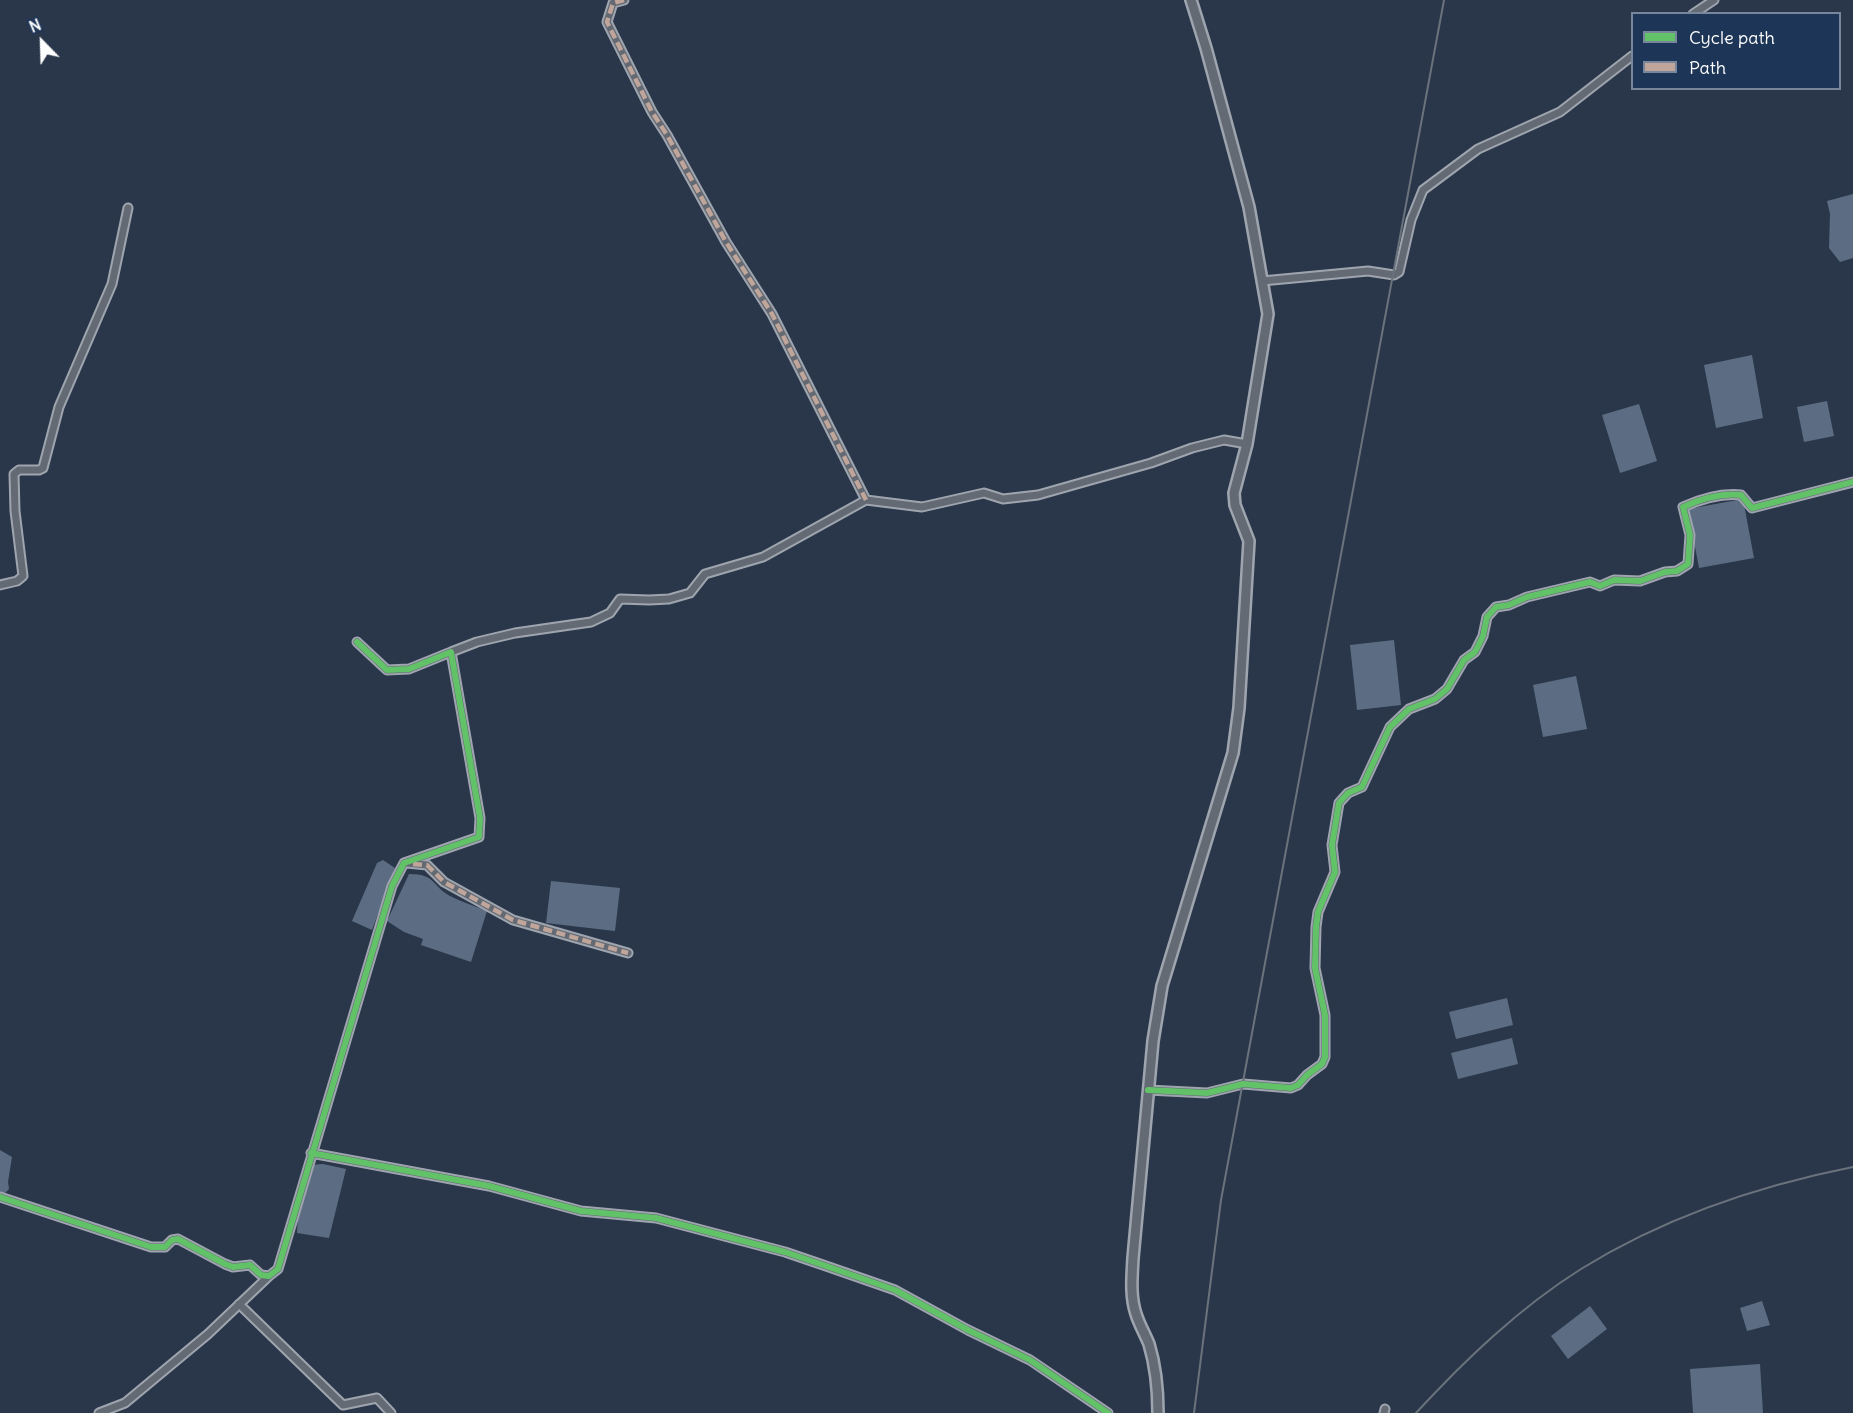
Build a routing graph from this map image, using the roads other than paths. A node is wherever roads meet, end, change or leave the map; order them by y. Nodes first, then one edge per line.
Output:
1 (624, 0) edge
2 (1191, 0) edge
3 (1714, 0) edge
4 (1696, 12) edge
5 (1631, 57) edge
6 (128, 208) dead end
7 (1262, 281) junction
8 (1247, 444) junction
9 (1853, 482) edge
10 (866, 500) junction
11 (0, 585) edge
12 (357, 642) dead end
13 (451, 652) junction
14 (404, 863) junction
15 (628, 953) dead end
16 (1148, 1090) junction
17 (311, 1153) junction
18 (0, 1197) edge
19 (269, 1276) junction
20 (239, 1304) junction
21 (99, 1413) edge
22 (391, 1413) edge
23 (1108, 1413) edge
24 (1158, 1413) edge

1 - 10 street
2 - 7 main road
3 - 4 street
5 - 7 street
6 - 11 street
7 - 8 main road
8 - 10 street
8 - 16 main road
9 - 16 street
10 - 13 street
12 - 13 street
13 - 14 street
14 - 15 street
14 - 17 street
16 - 24 main road
17 - 19 street
17 - 23 street
18 - 19 street
19 - 20 street
20 - 21 street
20 - 22 street

